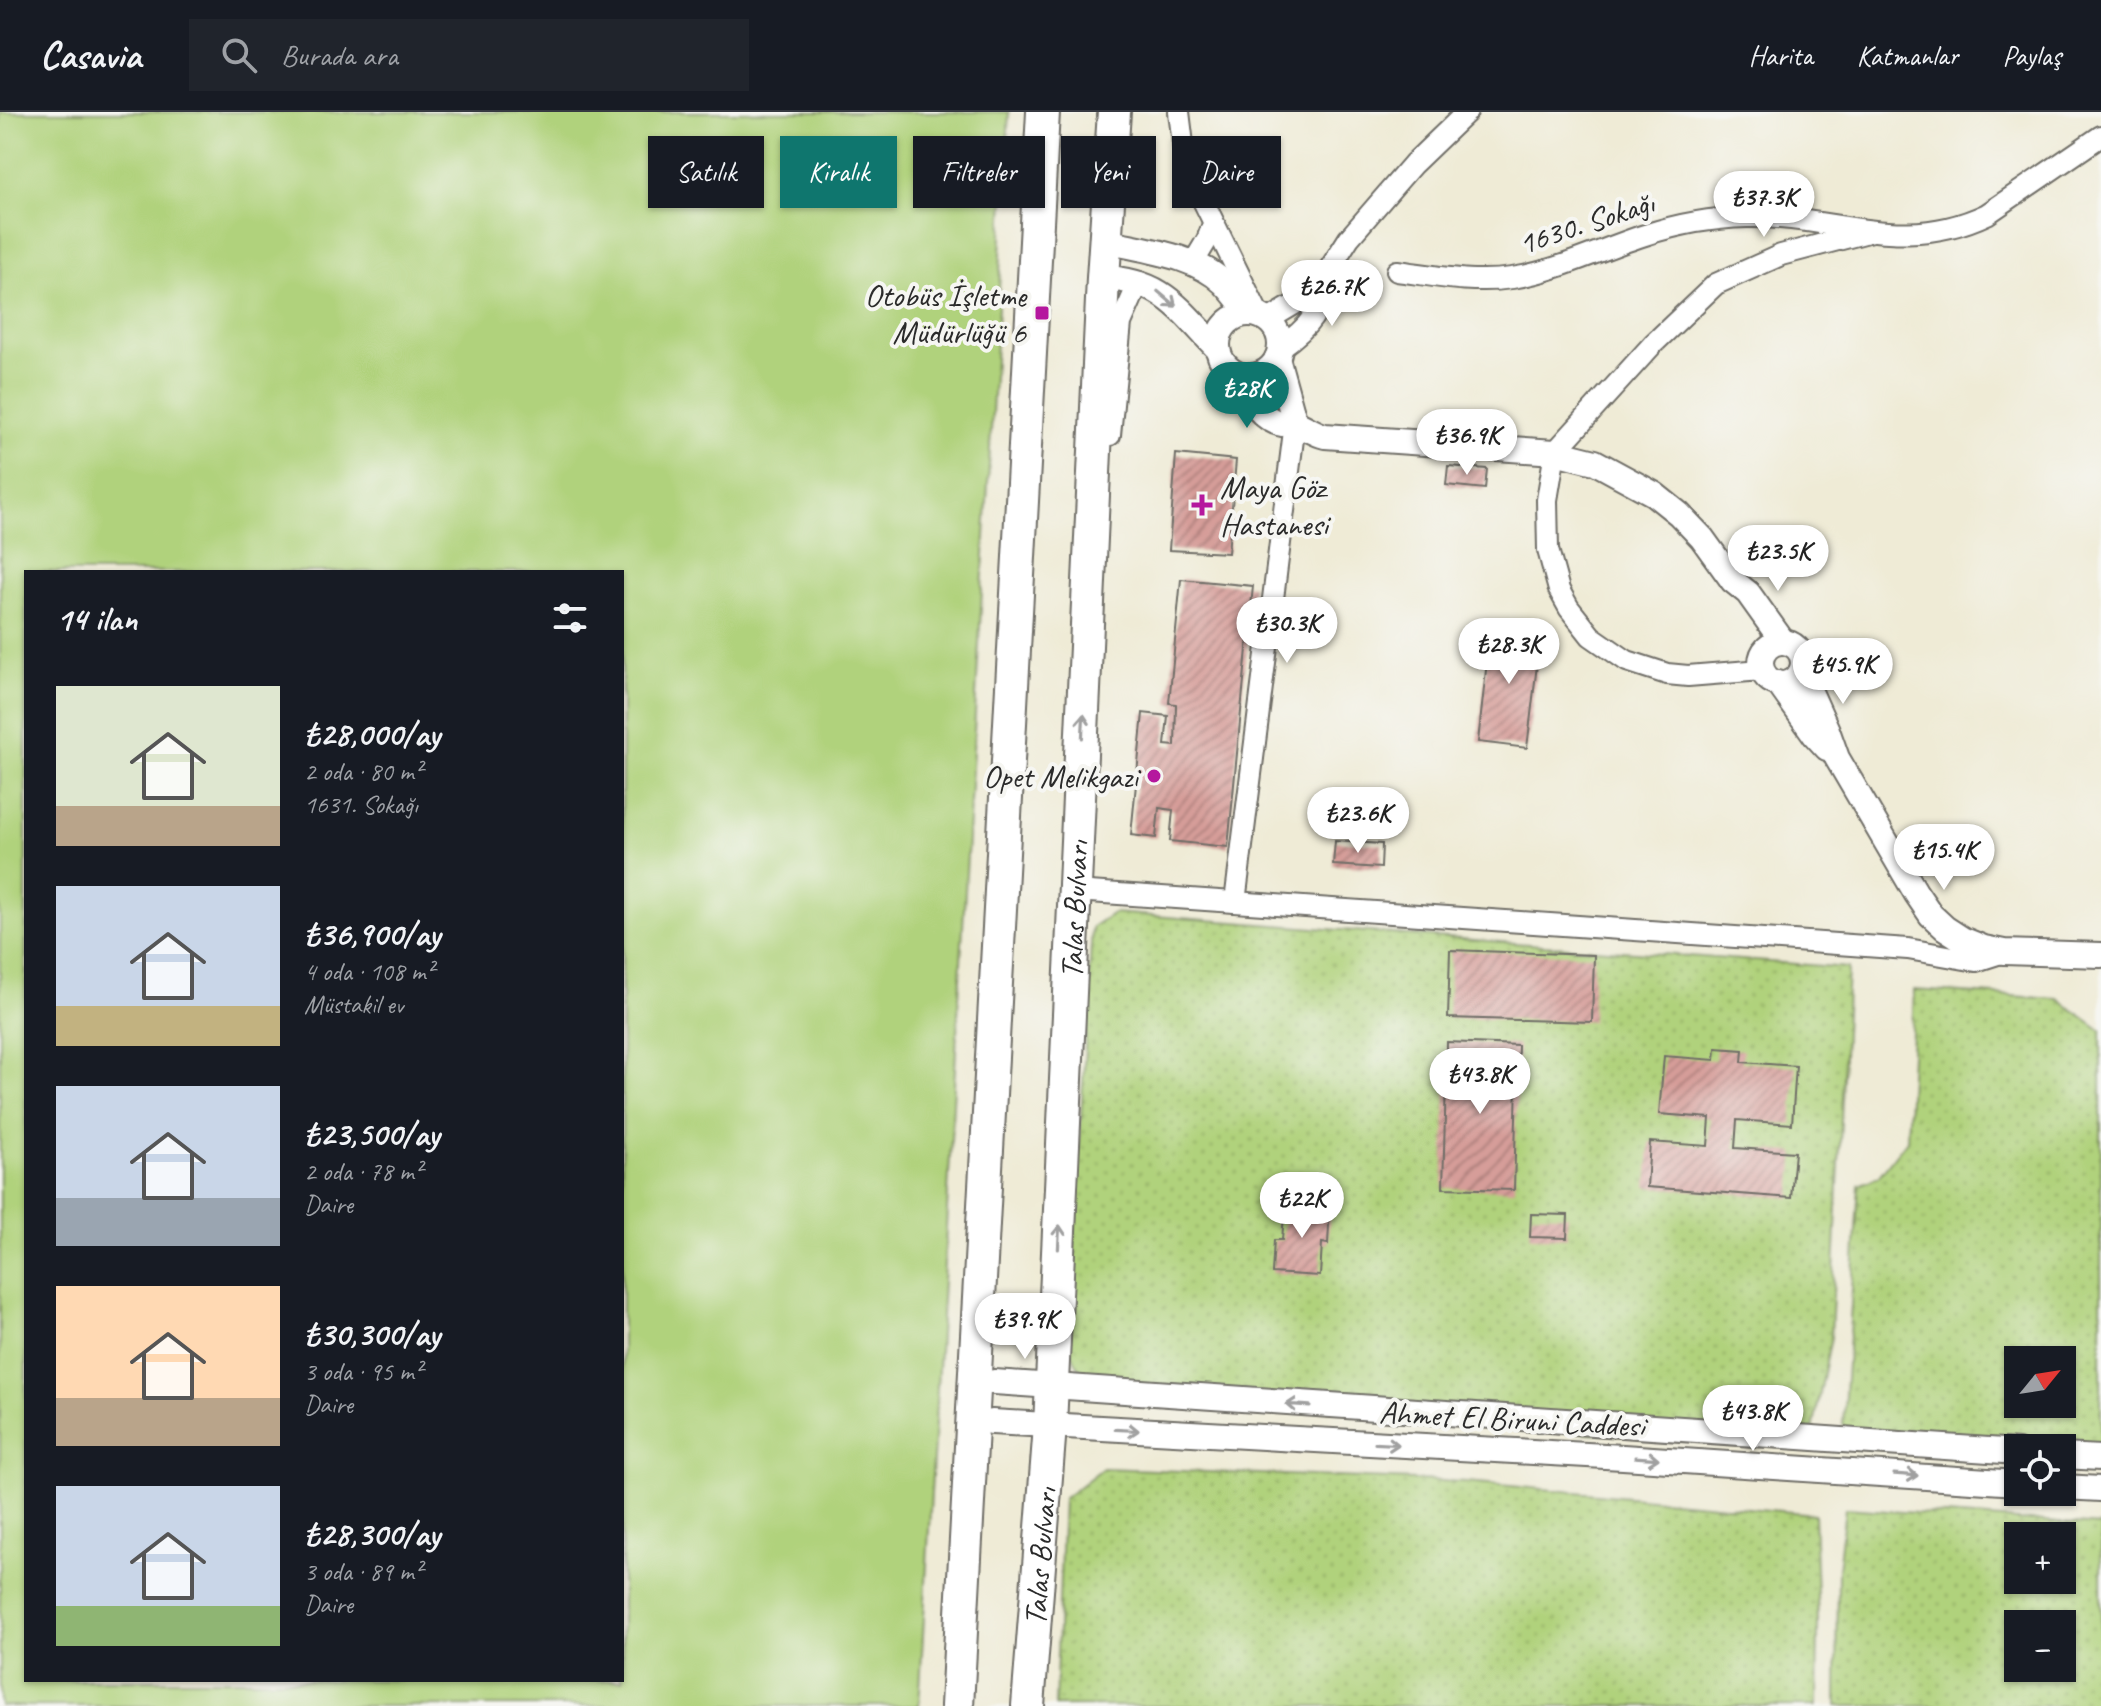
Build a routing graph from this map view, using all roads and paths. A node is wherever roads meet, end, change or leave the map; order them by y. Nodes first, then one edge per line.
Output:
1 (1043, 112) edge
2 (1063, 112) edge
3 (1114, 112) edge
4 (1179, 112) edge
5 (1467, 112) edge
6 (2101, 136) edge
7 (1213, 224) junction
8 (1872, 231) junction
9 (1106, 241) junction
10 (1192, 265) junction
11 (1397, 271) dead end
12 (1325, 276) junction
13 (1103, 278) junction
14 (1139, 282) junction
15 (1259, 316) junction
16 (1217, 348) junction
17 (1279, 353) junction
18 (1234, 373) junction
19 (1295, 423) junction
20 (1555, 452) junction
21 (1090, 578) junction
22 (1772, 661) junction
23 (1801, 672) junction
24 (1837, 758) junction
25 (1075, 891) junction
26 (1235, 902) junction
27 (2004, 952) junction
28 (2101, 955) edge
29 (994, 1382) junction
30 (1052, 1387) junction
31 (992, 1422) junction
32 (1050, 1426) junction
33 (1715, 1433) junction
34 (2004, 1451) edge
35 (2076, 1457) edge
36 (2101, 1458) edge
37 (1712, 1463) junction
38 (2004, 1482) edge
39 (2076, 1488) edge
40 (2101, 1489) edge
41 (957, 1706) edge
42 (978, 1706) edge
43 (1028, 1706) edge

1 - 41 main road
2 - 29 main road, Talas Bulvarı
3 - 9 main road, Talas Bulvarı
4 - 7 street
5 - 12 street
6 - 8 street, 1630. Sokağı
7 - 10 street
7 - 15 street
8 - 11 street, 1630. Sokağı
8 - 20 street
9 - 10 street
9 - 13 main road, Talas Bulvarı
10 - 15 street
12 - 15 street
12 - 17 street
13 - 14 street
13 - 21 main road, Talas Bulvarı
14 -> 16 street
14 - 21 street
15 - 16 street
15 - 17 street
16 - 18 street
17 - 18 street
17 - 19 street
18 - 19 street
19 - 20 street
19 - 26 street
20 - 22 street
20 - 22 street
25 -> 21 main road, Talas Bulvarı
22 - 23 street
22 - 23 street
22 - 24 street
23 - 24 street
24 - 27 street
25 - 26 street
30 -> 25 main road, Talas Bulvarı
26 - 27 street
27 - 28 street
29 - 30 street, Ahmet El Biruni Caddesi
29 - 31 main road, Talas Bulvarı
30 - 32 main road, Talas Bulvarı
33 -> 30 street, Ahmet El Biruni Caddesi
31 - 32 street, Ahmet El Biruni Caddesi
31 - 42 main road, Talas Bulvarı
32 -> 37 street, Ahmet El Biruni Caddesi
32 - 43 main road, Talas Bulvarı
33 - 34 street, Ahmet El Biruni Caddesi
33 - 37 street
35 - 36 street
37 -> 38 street, Ahmet El Biruni Caddesi
39 - 40 street

